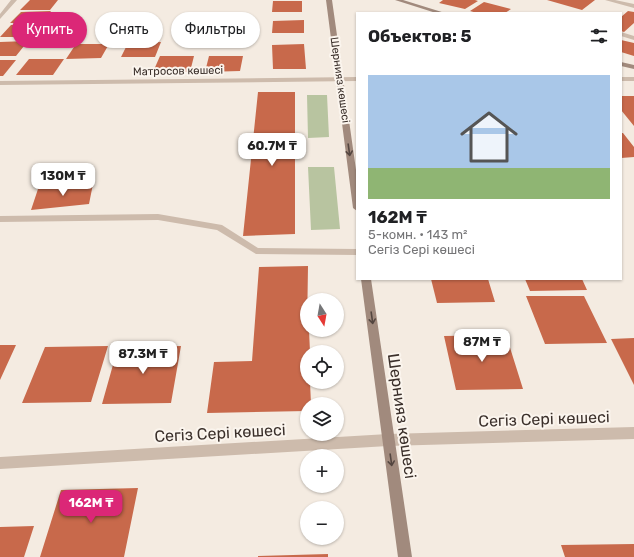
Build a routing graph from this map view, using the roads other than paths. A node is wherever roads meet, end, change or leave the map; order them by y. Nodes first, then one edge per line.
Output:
1 (14, 0) edge
2 (329, 0) edge
3 (398, 0) edge
4 (608, 0) edge
5 (634, 6) edge
6 (439, 12) edge
7 (0, 17) edge
8 (622, 34) edge
9 (634, 38) edge
10 (622, 64) edge
11 (634, 67) edge
12 (340, 79) junction
13 (356, 79) edge
14 (622, 79) edge
15 (634, 79) edge
16 (0, 83) edge
17 (356, 200) edge
18 (0, 219) edge
19 (356, 252) edge
20 (366, 280) edge
21 (634, 433) edge
22 (388, 440) junction
23 (0, 463) edge
24 (405, 557) edge

1 - 7 street
2 - 12 street, Шернияз көшесі
3 - 6 street
4 - 5 street
8 - 9 street
10 - 11 street
12 - 13 street, Матросов көшесі
12 - 16 street, Матросов көшесі
12 -> 17 street, Шернияз көшесі
14 - 15 street
18 - 19 street
20 -> 22 street, Шернияз көшесі
21 - 22 street, Сегіз Сері көшесі
22 - 23 street, Сегіз Сері көшесі
22 -> 24 street, Шернияз көшесі

